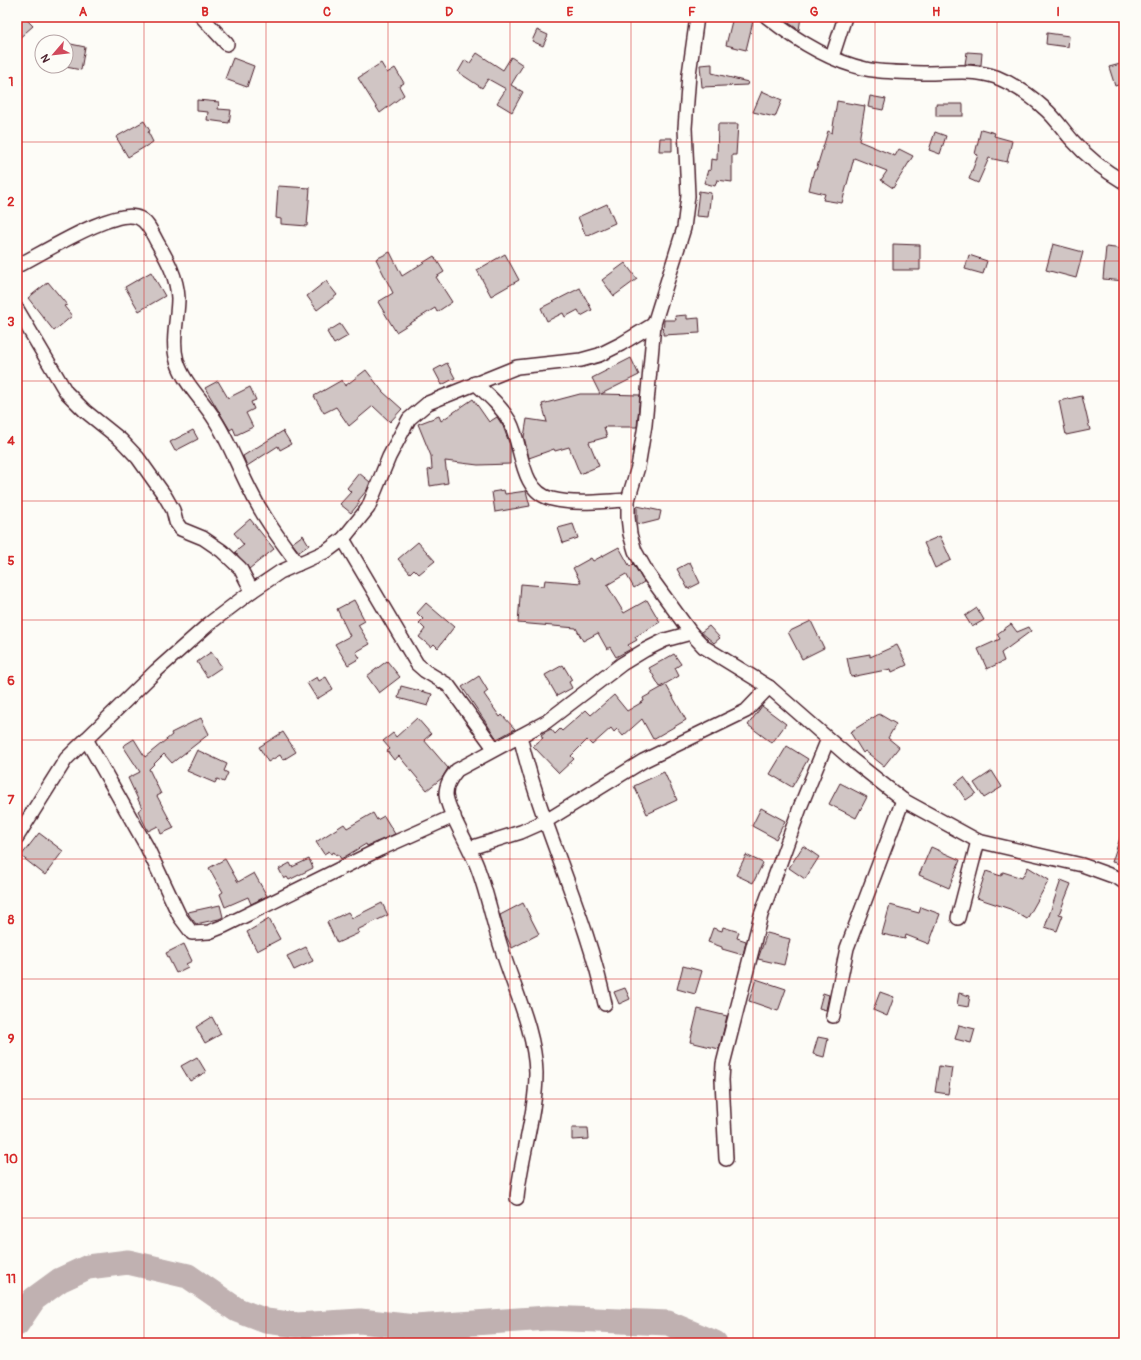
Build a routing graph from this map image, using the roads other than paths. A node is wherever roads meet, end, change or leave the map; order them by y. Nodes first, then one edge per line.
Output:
1 (202, 17) edge
2 (697, 17) edge
3 (767, 17) edge
4 (845, 17) edge
5 (227, 44) dead end
6 (832, 57) junction
7 (1124, 182) edge
8 (17, 266) edge
9 (17, 309) edge
10 (654, 324) junction
11 (475, 383) junction
12 (628, 500) junction
13 (343, 539) junction
14 (298, 564) junction
15 (252, 591) junction
16 (691, 633) junction
17 (769, 688) junction
18 (520, 736) junction
19 (86, 739) junction
20 (828, 739) junction
21 (494, 748) junction
22 (903, 800) junction
23 (454, 816) junction
24 (546, 821) junction
25 (17, 837) edge
26 (978, 842) junction
27 (470, 848) junction
28 (1124, 882) edge
29 (958, 918) dead end
30 (605, 1004) dead end
31 (833, 1016) dead end
32 (726, 1159) dead end
33 (517, 1198) dead end

1 - 5 street
2 - 10 street
3 - 6 street
4 - 6 street
6 - 7 street
8 - 14 street
9 - 15 street
10 - 11 street
10 - 12 street
11 - 12 street
11 - 13 street
12 - 16 street
13 - 14 street
13 - 21 street
14 - 15 street
15 - 19 street
16 - 17 street
16 - 18 street
17 - 20 street
17 - 24 street
18 - 21 street
18 - 24 street
19 - 23 street
19 - 25 street
20 - 22 street
20 - 32 street
21 - 23 street
22 - 26 street
22 - 31 street
23 - 27 street
24 - 27 street
24 - 30 street
26 - 28 street
26 - 29 street
27 - 33 street

